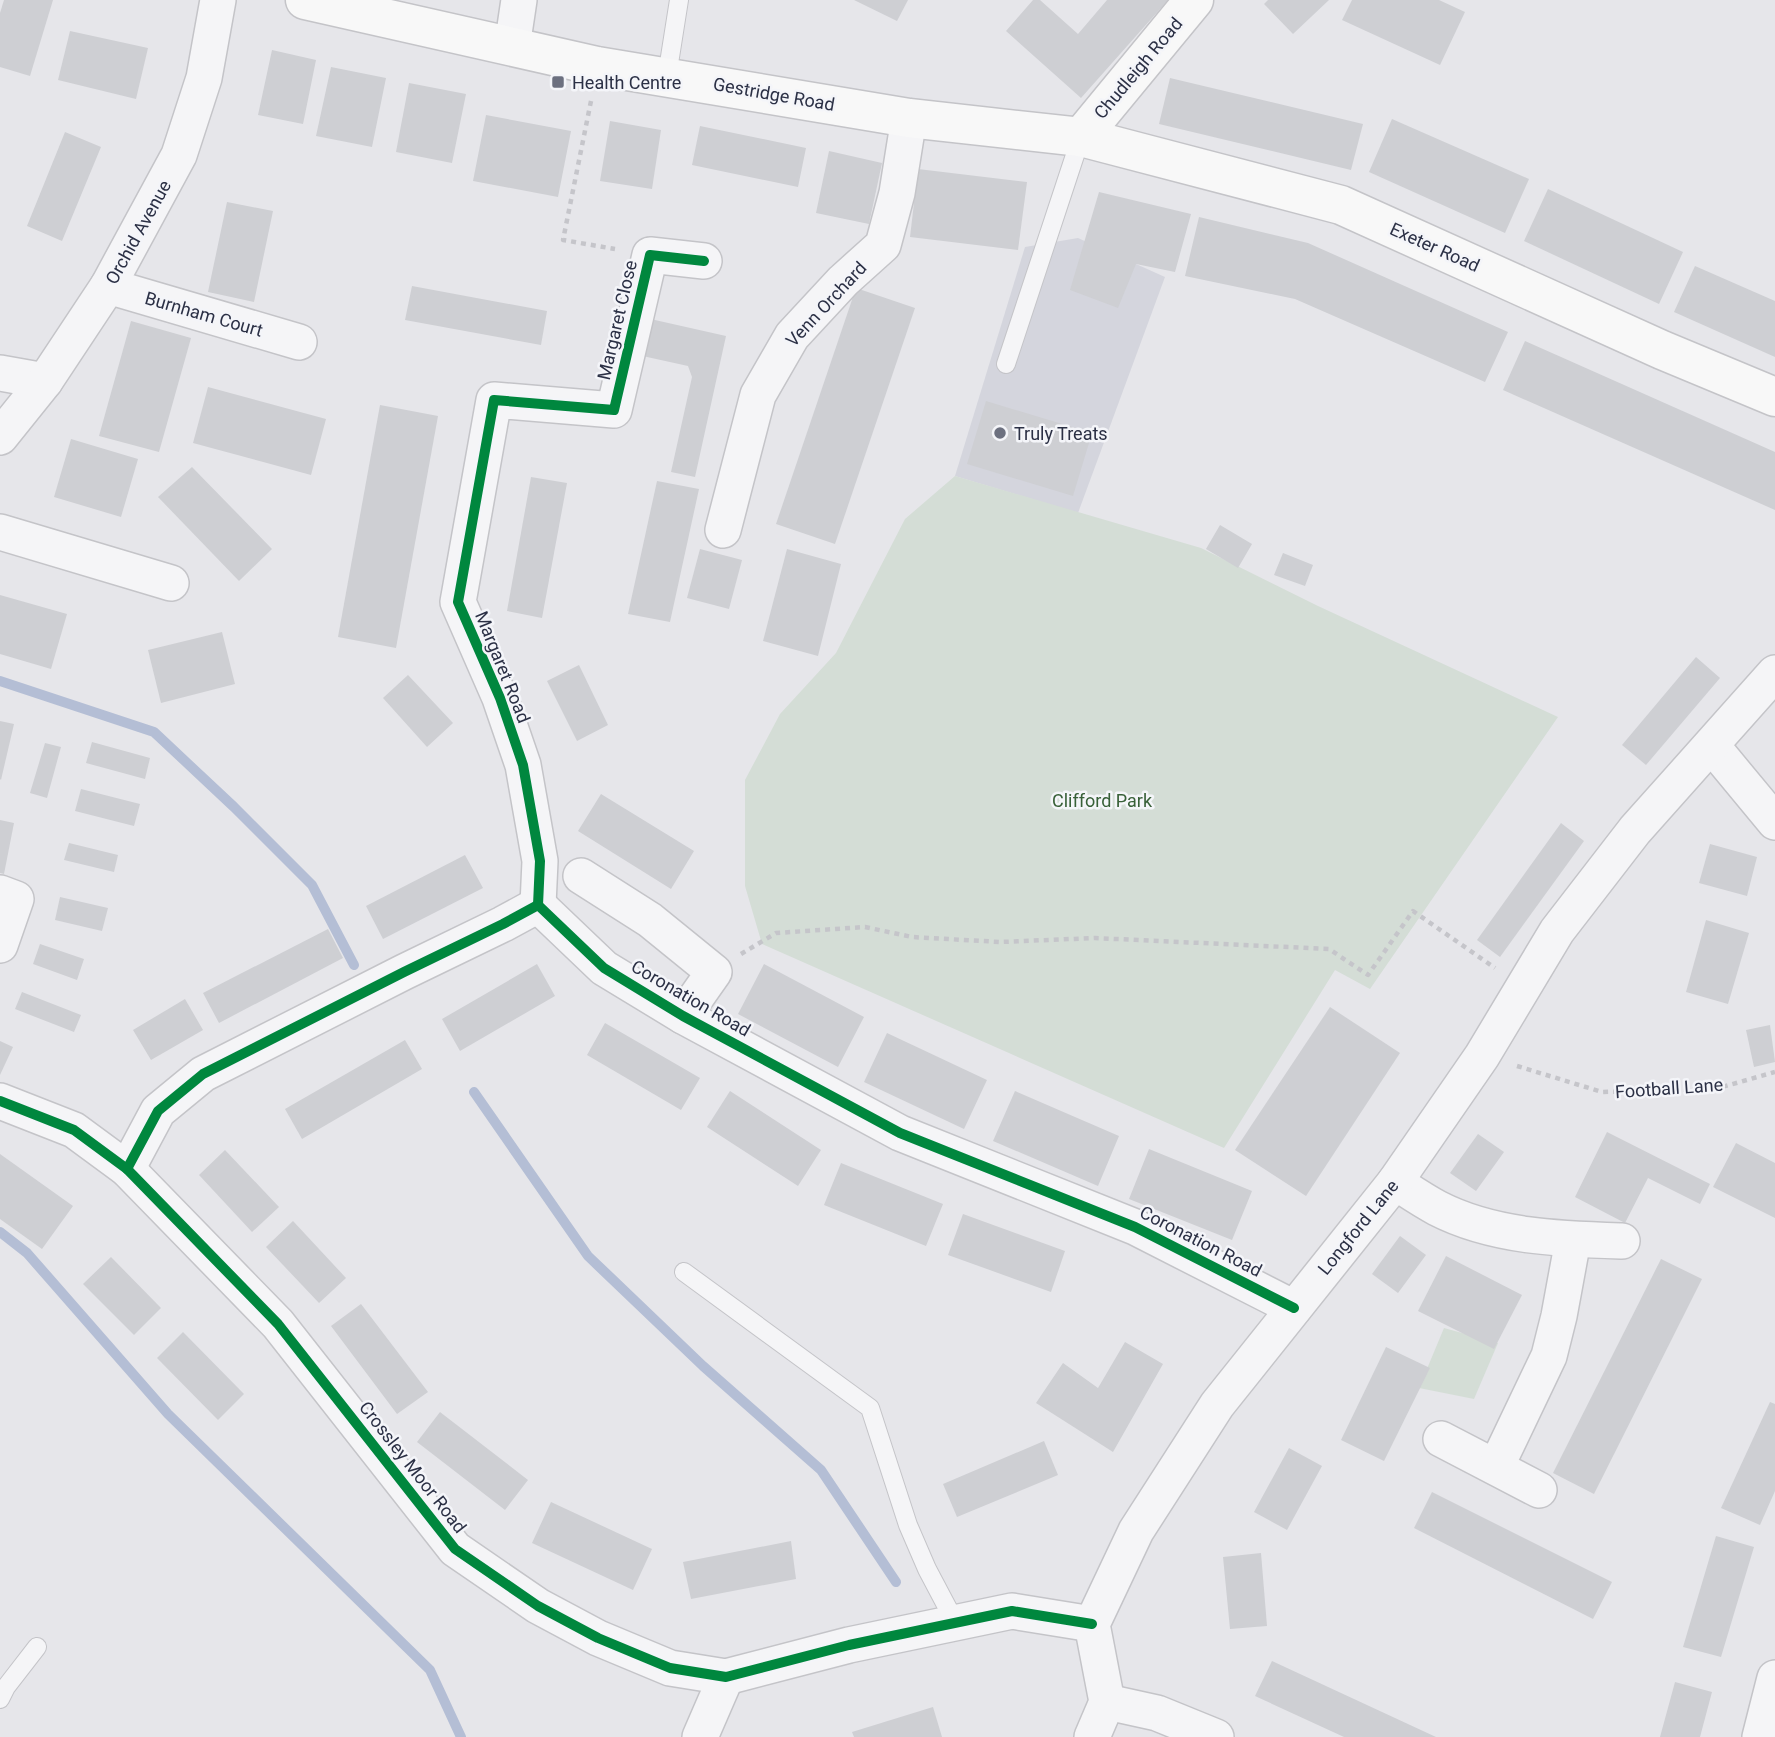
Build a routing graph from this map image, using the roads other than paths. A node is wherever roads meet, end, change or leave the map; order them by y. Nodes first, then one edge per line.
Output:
1 (218, 0) edge
2 (305, 0) edge
3 (519, 0) edge
4 (679, 0) edge
5 (1194, 0) edge
6 (512, 47) junction
7 (667, 76) junction
8 (909, 118) junction
9 (1081, 137) junction
10 (704, 261) dead end
11 (108, 286) junction
12 (299, 342) dead end
13 (1006, 365) dead end
14 (0, 373) edge
15 (45, 381) junction
16 (1775, 397) edge
17 (494, 400) joint
18 (0, 437) edge
19 (723, 530) dead end
20 (0, 532) edge
21 (171, 583) dead end
22 (1775, 673) edge
23 (1712, 747) junction
24 (1775, 822) edge
25 (581, 876) dead end
26 (0, 893) edge
27 (538, 905) junction
28 (0, 945) edge
29 (683, 1016) junction
30 (0, 1101) edge
31 (127, 1169) junction
32 (1395, 1182) junction
33 (1573, 1240) junction
34 (1622, 1241) dead end
35 (684, 1272) dead end
36 (1294, 1308) junction
37 (1441, 1440) dead end
38 (1496, 1467) junction
39 (1539, 1490) dead end
40 (955, 1622) junction
41 (1092, 1624) junction
42 (37, 1647) dead end
43 (726, 1677) junction
44 (1775, 1678) edge
45 (0, 1699) edge
46 (1107, 1702) junction
47 (700, 1737) edge
48 (1092, 1737) edge
49 (1216, 1737) edge
50 (1760, 1737) edge

1 - 11 street, Orchid Avenue
2 - 6 main road, Gestridge Road
3 - 6 street
4 - 7 lane
5 - 9 main road, Chudleigh Road
6 - 7 main road, Gestridge Road
7 - 8 main road, Gestridge Road
8 - 9 main road, Gestridge Road
8 - 19 street, Venn Orchard
9 - 13 lane
9 - 16 main road, Exeter Road
10 - 17 street, Margaret Close
11 - 12 street, Burnham Court
11 - 15 street, Orchid Avenue
14 - 15 street
15 - 18 street, Orchid Avenue
17 - 27 street, Margaret Road
20 - 21 street
22 - 23 street, Longford Lane
23 - 24 street
23 - 32 street, Longford Lane
25 - 29 street, Coronation Road
26 - 28 street
27 - 29 street, Coronation Road
27 - 31 street
29 - 36 street, Coronation Road
30 - 31 street, Crossley Moor Road
31 - 43 street, Crossley Moor Road
32 - 33 street
32 - 36 street, Longford Lane
33 - 34 street
33 - 38 street
35 - 40 lane
36 - 41 street, Longford Lane
37 - 38 street
38 - 39 street
40 - 41 street, Crossley Moor Road
40 - 43 street, Crossley Moor Road
41 - 46 street
42 - 45 lane
43 - 47 street
44 - 50 street
46 - 48 street
46 - 49 street

